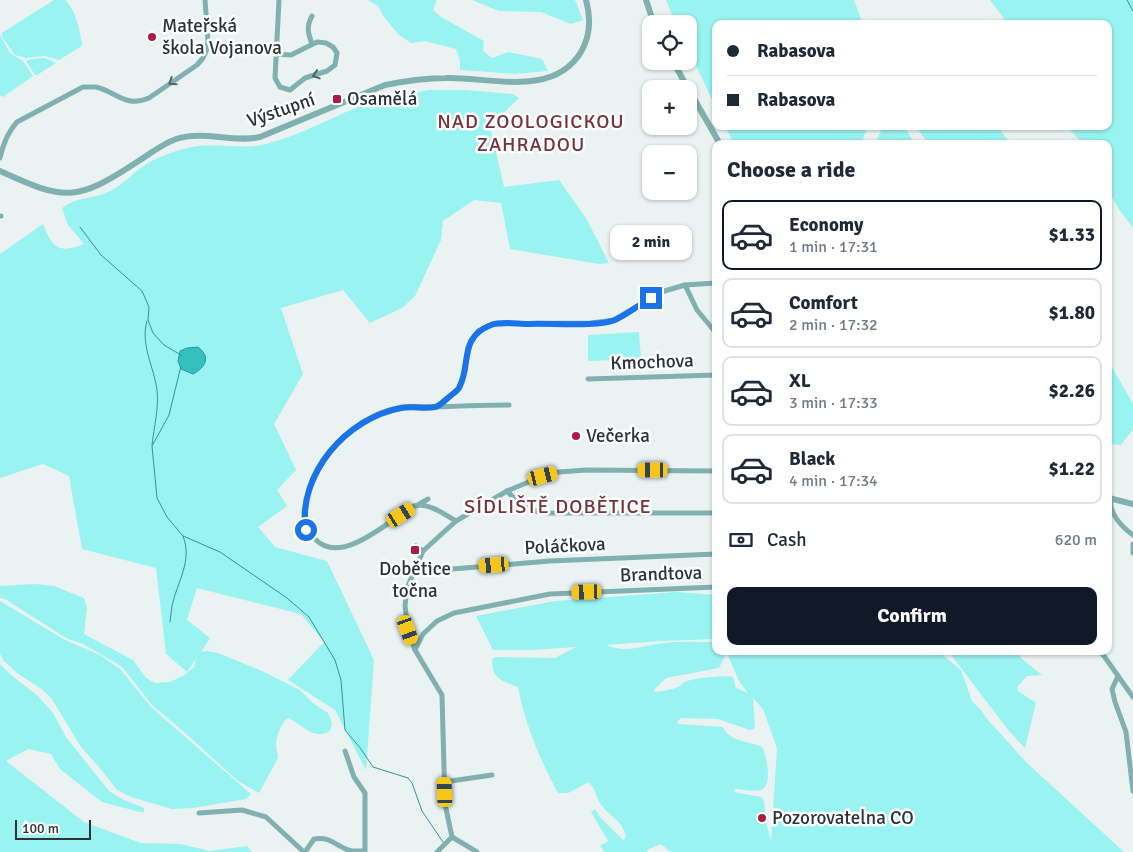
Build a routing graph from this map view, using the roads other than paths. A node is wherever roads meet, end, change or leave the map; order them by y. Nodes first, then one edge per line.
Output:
1 (205, 0) edge
2 (279, 0) edge
3 (586, 0) edge
4 (646, 0) edge
5 (651, 15) edge
6 (312, 16) dead end
7 (312, 44) junction
8 (276, 54) junction
9 (697, 105) edge
10 (718, 140) edge
11 (0, 158) edge
12 (0, 171) edge
13 (712, 283) edge
14 (685, 286) junction
15 (712, 328) edge
16 (712, 375) edge
17 (588, 379) dead end
18 (509, 405) dead end
19 (437, 407) junction
20 (712, 471) edge
21 (507, 491) junction
22 (428, 499) dead end
23 (1112, 499) edge
24 (1133, 504) edge
25 (415, 506) junction
26 (1112, 512) edge
27 (712, 513) edge
28 (456, 521) junction
29 (1133, 535) edge
30 (1133, 544) edge
31 (416, 546) dead end
32 (423, 551) junction
33 (1133, 553) edge
34 (712, 554) edge
35 (415, 569) junction
36 (712, 587) edge
37 (415, 650) junction
38 (1103, 655) edge
39 (1118, 676) junction
40 (1133, 697) edge
41 (345, 751) dead end
42 (492, 775) dead end
43 (444, 782) junction
44 (1133, 791) edge
45 (198, 813) dead end
46 (452, 837) junction
47 (467, 849) edge
48 (305, 852) edge
49 (437, 852) edge
50 (477, 852) edge

1 -> 11 street
2 - 8 street
3 - 12 street, Výstupní
4 - 5 street
6 - 7 street
7 - 8 street
7 -> 8 street
9 - 10 street
13 - 14 street
14 - 15 street, Kmochova
14 - 19 street
16 - 17 street, Kmochova
18 - 19 street
19 - 25 street
20 - 21 street
21 - 27 street
21 - 28 street
22 - 25 street
23 - 24 street
25 - 28 street
26 - 29 street
28 - 32 street
30 - 33 street
31 - 32 street
32 - 35 street
34 - 35 street, Poláčkova
35 - 37 street
36 - 37 street, Brandtova
37 - 43 street
38 - 39 street
39 - 40 street
39 - 44 street
41 - 48 street
42 - 43 street
43 - 46 street
45 - 48 street
46 - 47 street
46 - 49 street
47 - 50 street

